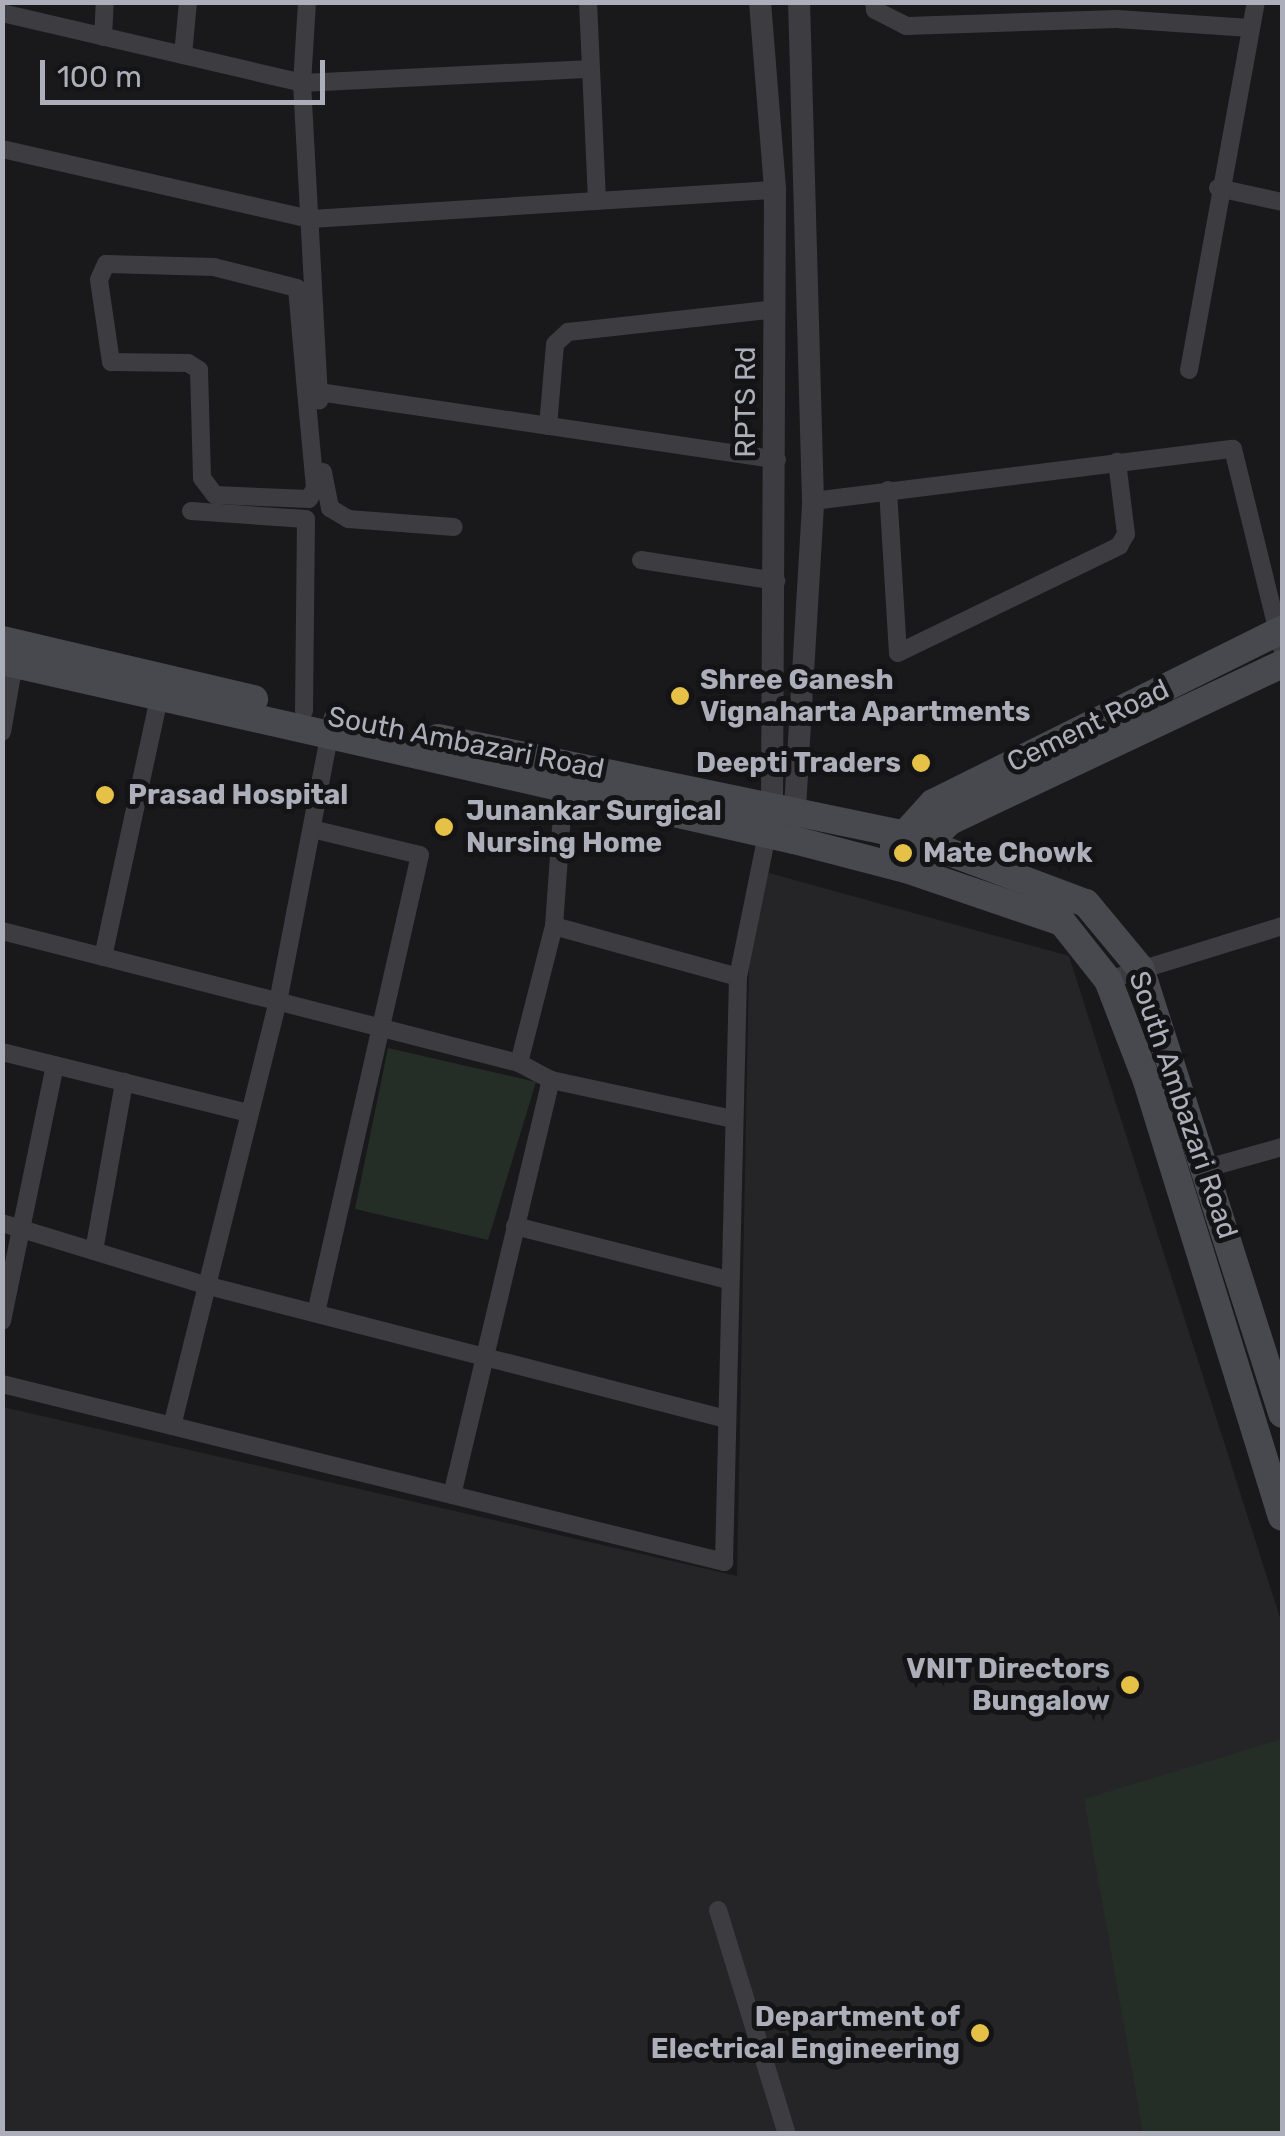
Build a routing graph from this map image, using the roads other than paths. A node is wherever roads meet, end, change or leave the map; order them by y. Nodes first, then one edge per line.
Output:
1 (105, 2) edge
2 (188, 2) edge
3 (308, 2) edge
4 (588, 2) edge
5 (760, 2) edge
6 (799, 2) edge
7 (874, 2) edge
8 (1256, 2) edge
9 (2, 13) edge
10 (1250, 28) junction
11 (103, 38) junction
12 (183, 55) junction
13 (591, 69) junction
14 (302, 83) junction
15 (2, 149) edge
16 (1218, 188) junction
17 (775, 190) junction
18 (597, 201) junction
19 (1282, 202) edge
20 (311, 219) junction
21 (306, 301) junction
22 (776, 309) junction
23 (1188, 370) dead end
24 (312, 391) junction
25 (548, 426) junction
26 (777, 460) junction
27 (1117, 462) junction
28 (888, 490) junction
29 (812, 501) junction
30 (191, 511) dead end
31 (454, 527) dead end
32 (641, 560) dead end
33 (776, 581) junction
34 (1281, 637) edge
35 (6, 654) edge
36 (1282, 664) edge
37 (158, 698) junction
38 (304, 711) junction
39 (332, 726) junction
40 (2, 732) edge
41 (564, 787) junction
42 (784, 805) junction
43 (312, 829) junction
44 (767, 836) junction
45 (913, 837) junction
46 (897, 866) junction
47 (554, 926) junction
48 (1282, 926) edge
49 (2, 931) edge
50 (103, 956) junction
51 (1140, 968) junction
52 (738, 977) junction
53 (1108, 980) junction
54 (278, 1002) junction
55 (382, 1028) junction
56 (2, 1052) edge
57 (519, 1064) junction
58 (56, 1066) junction
59 (551, 1080) junction
60 (124, 1082) junction
61 (250, 1113) junction
62 (732, 1119) junction
63 (1282, 1147) edge
64 (1207, 1168) junction
65 (2, 1223) edge
66 (515, 1226) junction
67 (24, 1230) junction
68 (94, 1251) junction
69 (730, 1280) junction
70 (205, 1286) junction
71 (316, 1314) junction
72 (2, 1322) edge
73 (484, 1356) junction
74 (2, 1384) edge
75 (1282, 1414) edge
76 (726, 1419) junction
77 (172, 1426) junction
78 (1269, 1427) edge
79 (452, 1495) junction
80 (1282, 1518) edge
81 (718, 1910) dead end
82 (787, 2134) edge

1 - 11 street
2 - 12 street
3 - 14 street
4 - 13 street
5 - 17 street, RPTS Rd
6 - 29 street
7 - 10 street
8 - 10 street
9 - 11 street
10 - 16 street
11 - 12 street
12 - 14 street
13 - 14 street
13 - 18 street
14 - 20 street
15 - 20 street
16 - 19 street
16 - 23 street
17 - 18 street
17 - 22 street, RPTS Rd
18 - 20 street
20 - 21 street
21 - 24 street
21 - 24 street
22 - 25 street
22 - 26 street, RPTS Rd
24 - 25 street
24 - 31 street
25 - 26 street
26 - 33 street, RPTS Rd
27 - 28 street
27 - 28 street
27 - 34 street
28 - 29 street
29 - 42 street
30 - 38 street
32 - 33 street
33 - 42 street, RPTS Rd
34 - 45 main road, Cement Road
35 - 37 main road, South Ambazari Road
35 - 38 main road, South Ambazari Road
35 - 40 street
36 - 45 main road, Cement Road
37 - 39 main road, South Ambazari Road
37 - 50 street
38 - 39 main road, South Ambazari Road
39 - 41 main road, South Ambazari Road
39 - 42 main road, South Ambazari Road
39 - 43 street
41 - 44 main road, South Ambazari Road
41 - 47 street
42 - 44 street
42 - 45 main road, South Ambazari Road
43 - 54 street
43 - 55 street
44 - 46 main road, South Ambazari Road
44 - 52 street
45 - 46 main road
45 - 51 main road, South Ambazari Road
46 - 53 main road, South Ambazari Road
47 - 52 street
47 - 57 street
48 - 51 street
49 - 50 street
50 - 54 street
51 - 53 street
51 - 64 main road, South Ambazari Road
52 - 62 street
53 - 78 main road, South Ambazari Road
54 - 55 street
54 - 61 street
55 - 57 street
55 - 71 street
56 - 58 street
57 - 59 street
58 - 60 street
58 - 67 street
59 - 62 street
59 - 66 street
60 - 61 street
60 - 68 street
61 - 70 street
62 - 69 street
63 - 64 street
64 - 75 main road, South Ambazari Road
65 - 67 street
66 - 69 street
66 - 73 street
67 - 68 street
67 - 72 street
68 - 70 street
69 - 76 street
70 - 71 street
70 - 77 street
71 - 73 street
73 - 76 street
73 - 79 street
74 - 77 street
76 - 79 street
77 - 79 street
78 - 80 main road, South Ambazari Road
81 - 82 street

